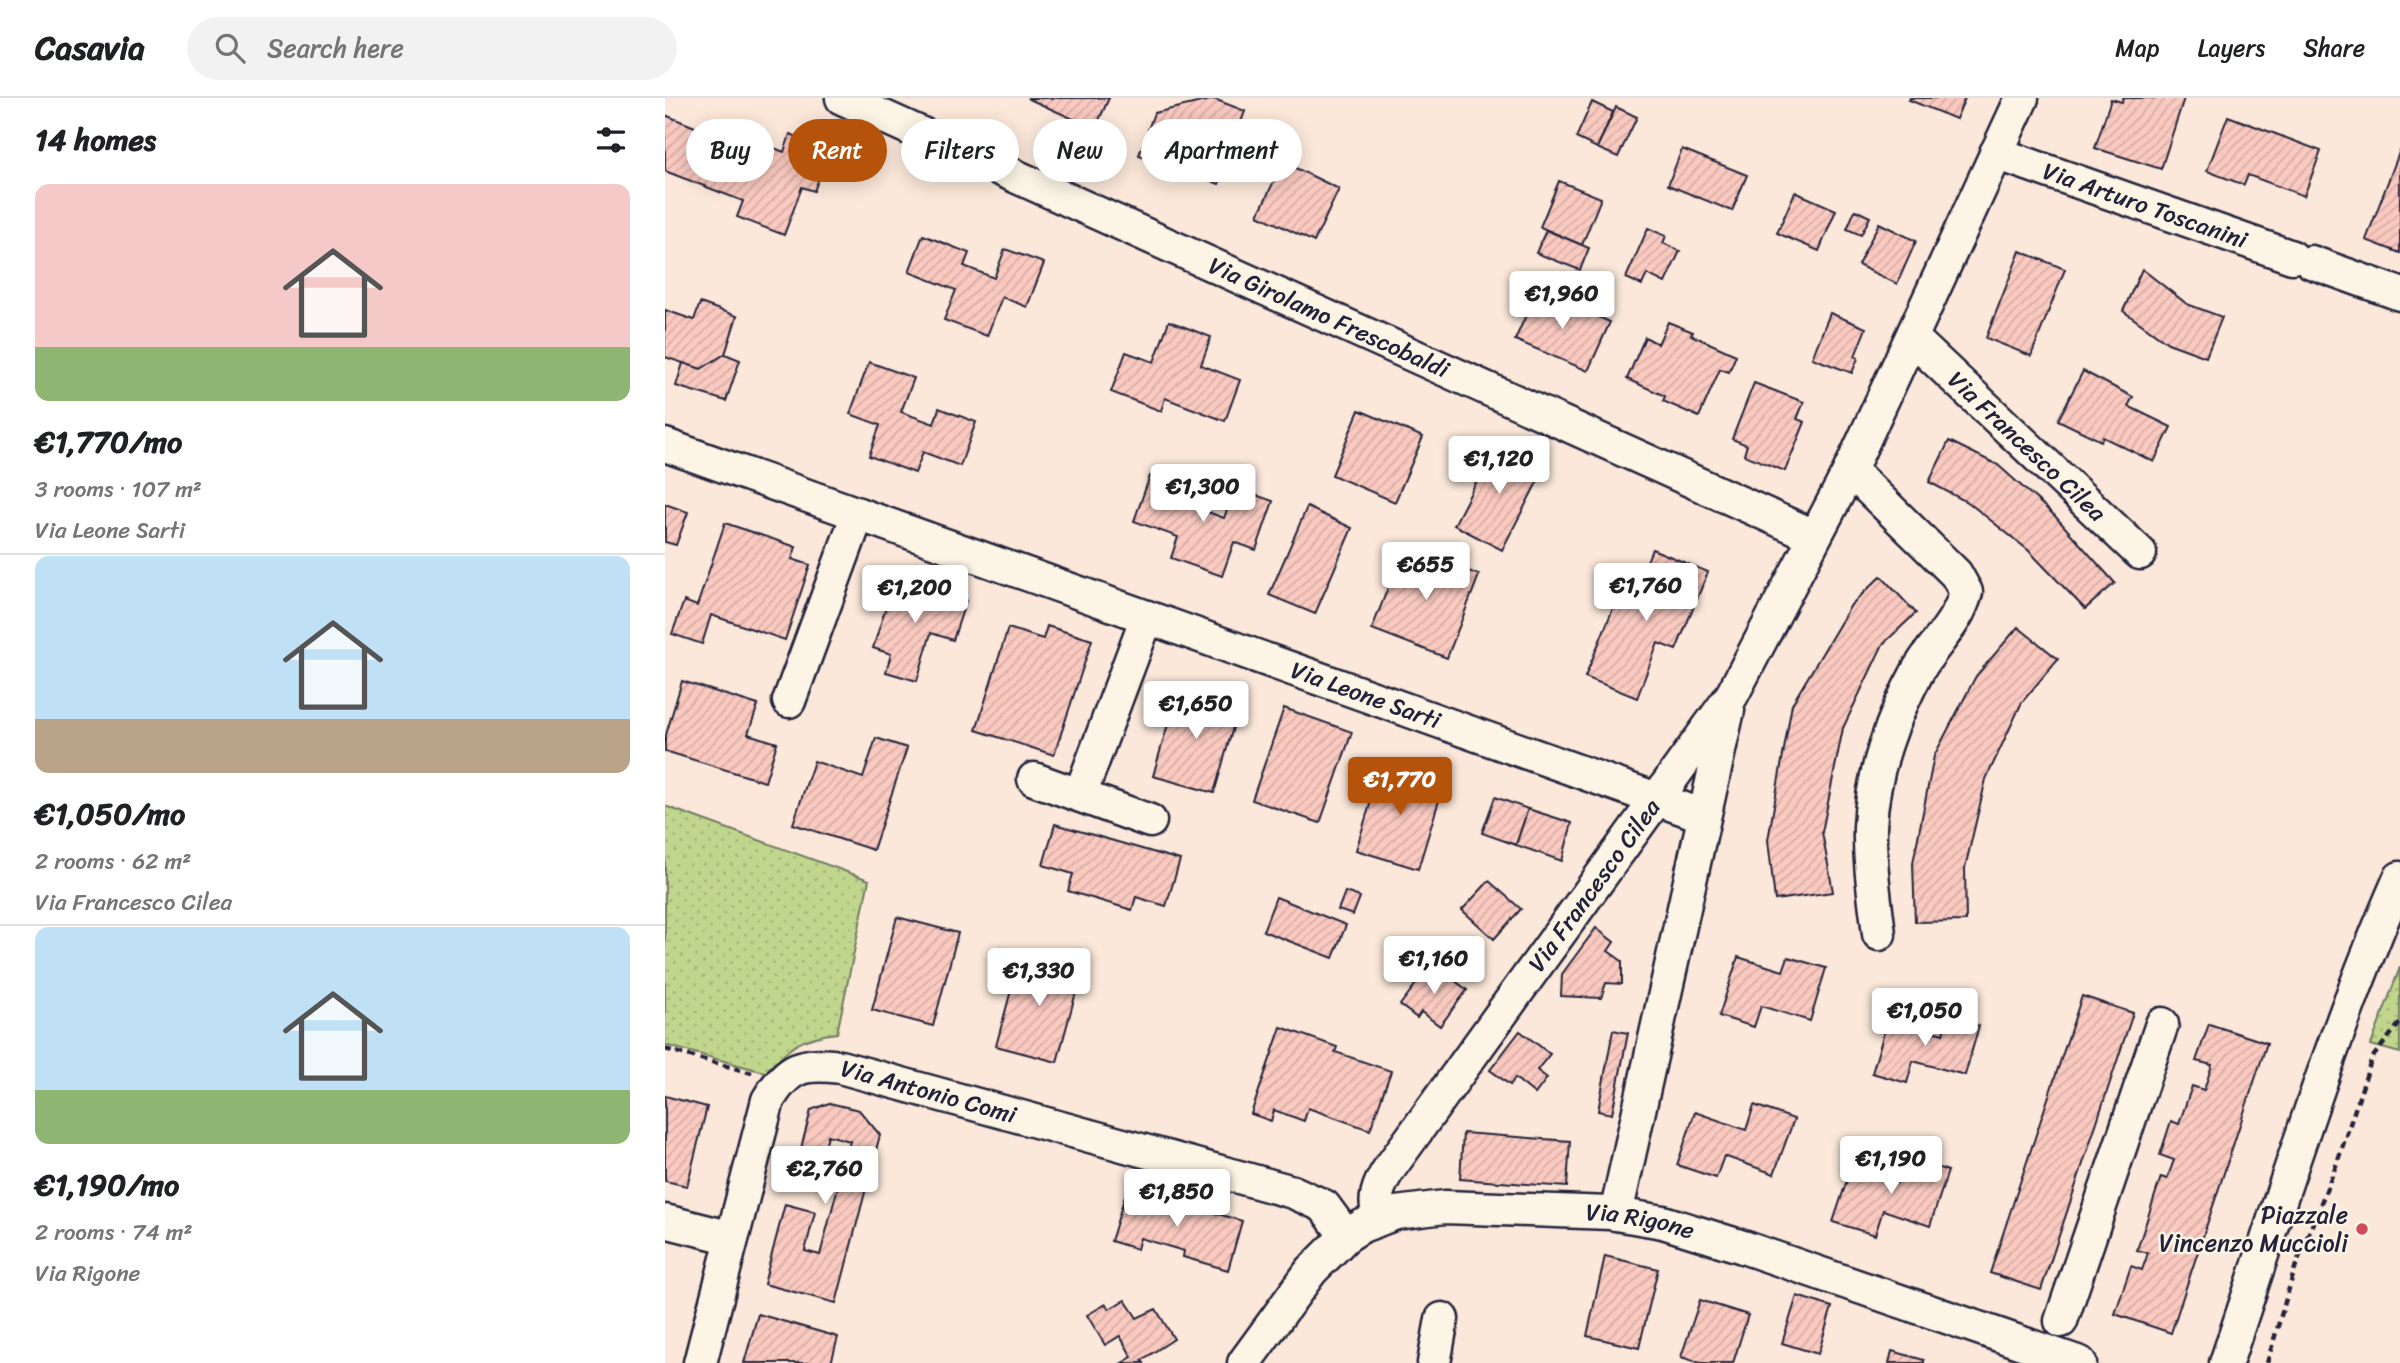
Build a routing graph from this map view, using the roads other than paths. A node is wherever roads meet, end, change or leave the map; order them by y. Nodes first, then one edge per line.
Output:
1 (842, 98) edge
2 (2022, 98) edge
3 (1996, 153) junction
4 (2400, 294) edge
5 (1912, 338) junction
6 (665, 445) edge
7 (1850, 470) junction
8 (858, 514) junction
9 (1814, 536) junction
10 (2140, 553) dead end
11 (1147, 617) junction
12 (1732, 695) junction
13 (789, 701) dead end
14 (1034, 779) dead end
15 (1080, 795) junction
16 (1658, 799) junction
17 (1704, 816) junction
18 (1150, 821) dead end
19 (2400, 878) edge
20 (1879, 934) dead end
21 (2162, 1024) dead end
22 (1616, 1214) junction
23 (1379, 1218) junction
24 (665, 1221) edge
25 (1346, 1237) junction
26 (732, 1238) junction
27 (1442, 1319) dead end
28 (2061, 1321) dead end
29 (700, 1363) edge
30 (1244, 1363) edge
31 (1434, 1363) edge
32 (2080, 1363) edge
33 (2226, 1363) edge

1 - 9 street, Via Girolamo Frescobaldi
2 - 3 street, Via Francesco Cilea
3 - 4 street, Via Arturo Toscanini
3 - 5 street, Via Francesco Cilea
5 - 7 street, Via Francesco Cilea
5 - 10 street, Via Francesco Cilea
6 - 8 street, Via Leone Sarti
7 - 9 street, Via Francesco Cilea
7 - 20 street
8 - 11 street, Via Leone Sarti
8 - 13 street
9 - 12 street, Via Francesco Cilea
11 - 15 street
11 - 16 street, Via Leone Sarti
12 - 16 street, Via Francesco Cilea
12 - 17 street, Via Francesco Cilea
14 - 15 street
15 - 18 street
16 - 17 street, Via Leone Sarti
16 - 23 street, Via Francesco Cilea
17 - 22 street, Via Francesco Cilea
19 - 33 street
21 - 28 street
22 - 23 street, Via Rigone
22 - 32 street, Via Rigone
23 - 25 street, Via Rigone
24 - 26 street
25 - 26 street, Via Antonio Comi
25 - 30 street, Via Rigone
26 - 29 street
27 - 31 street

